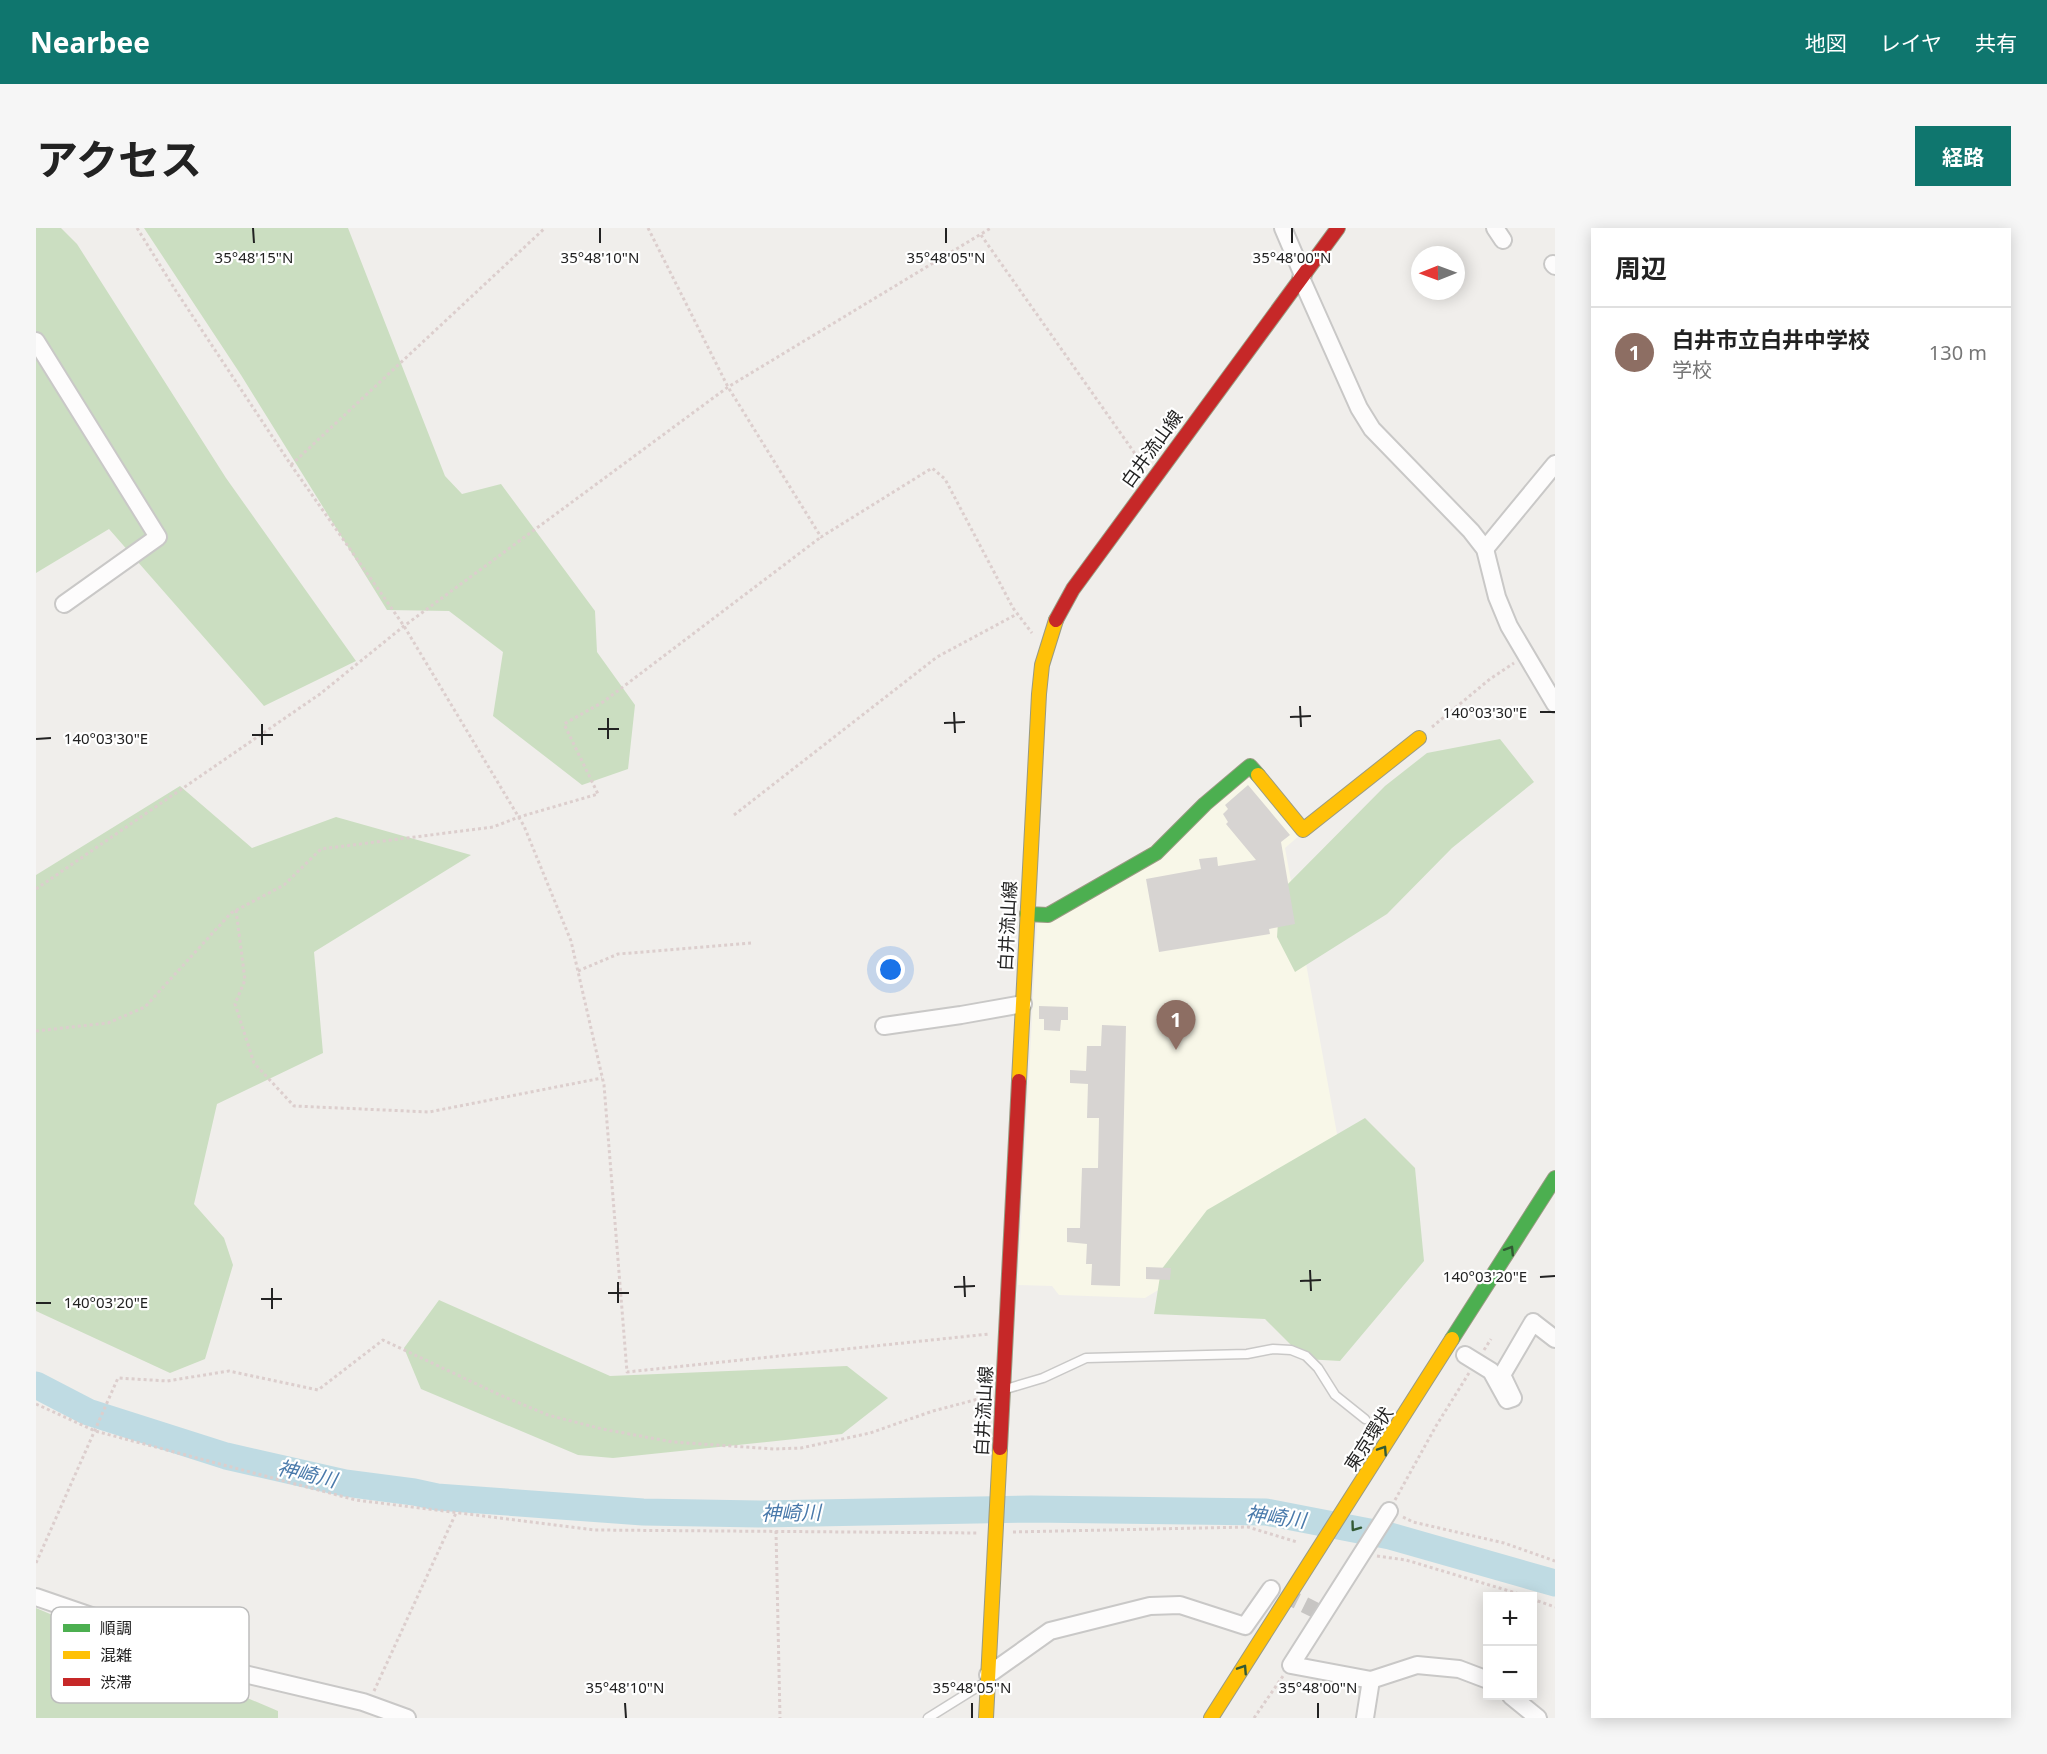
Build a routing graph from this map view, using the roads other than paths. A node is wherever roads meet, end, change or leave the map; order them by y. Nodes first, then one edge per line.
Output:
1 (1283, 228) edge
2 (1338, 228) edge
3 (1302, 277) junction
4 (36, 341) edge
5 (1555, 464) edge
6 (1485, 549) junction
7 (64, 604) dead end
8 (1555, 704) edge
9 (1419, 738) road end
10 (1027, 914) junction
11 (1023, 1004) junction
12 (884, 1026) dead end
13 (1555, 1178) edge
14 (1555, 1339) edge
15 (1474, 1340) dead end
16 (1469, 1362) joint
17 (1002, 1392) junction
18 (1365, 1419) dead end
19 (1389, 1511) road end
20 (1271, 1589) dead end
21 (36, 1597) edge
22 (65, 1607) edge
23 (249, 1675) edge
24 (988, 1678) junction
25 (1483, 1678) edge
26 (1371, 1680) junction
27 (1516, 1700) edge
28 (407, 1718) edge
29 (928, 1718) edge
30 (986, 1718) edge
31 (1211, 1718) edge
32 (1365, 1718) edge
33 (1538, 1718) edge

1 - 3 street
2 - 3 main road, 白井流山線
3 - 6 street
3 - 10 main road, 白井流山線
4 - 7 street
5 - 6 street
6 - 8 street
9 - 10 main road
10 - 11 main road, 白井流山線
11 - 12 street
11 - 17 main road, 白井流山線
31 -> 13 main road, 東京環状
14 - 16 street
15 - 16 main road
17 - 18 lane
17 - 24 main road, 白井流山線
19 - 26 street
20 - 24 street
21 - 22 street
23 - 28 street
24 - 29 lane
24 - 30 main road, 白井流山線
25 - 26 street
26 - 32 street
27 - 33 street

